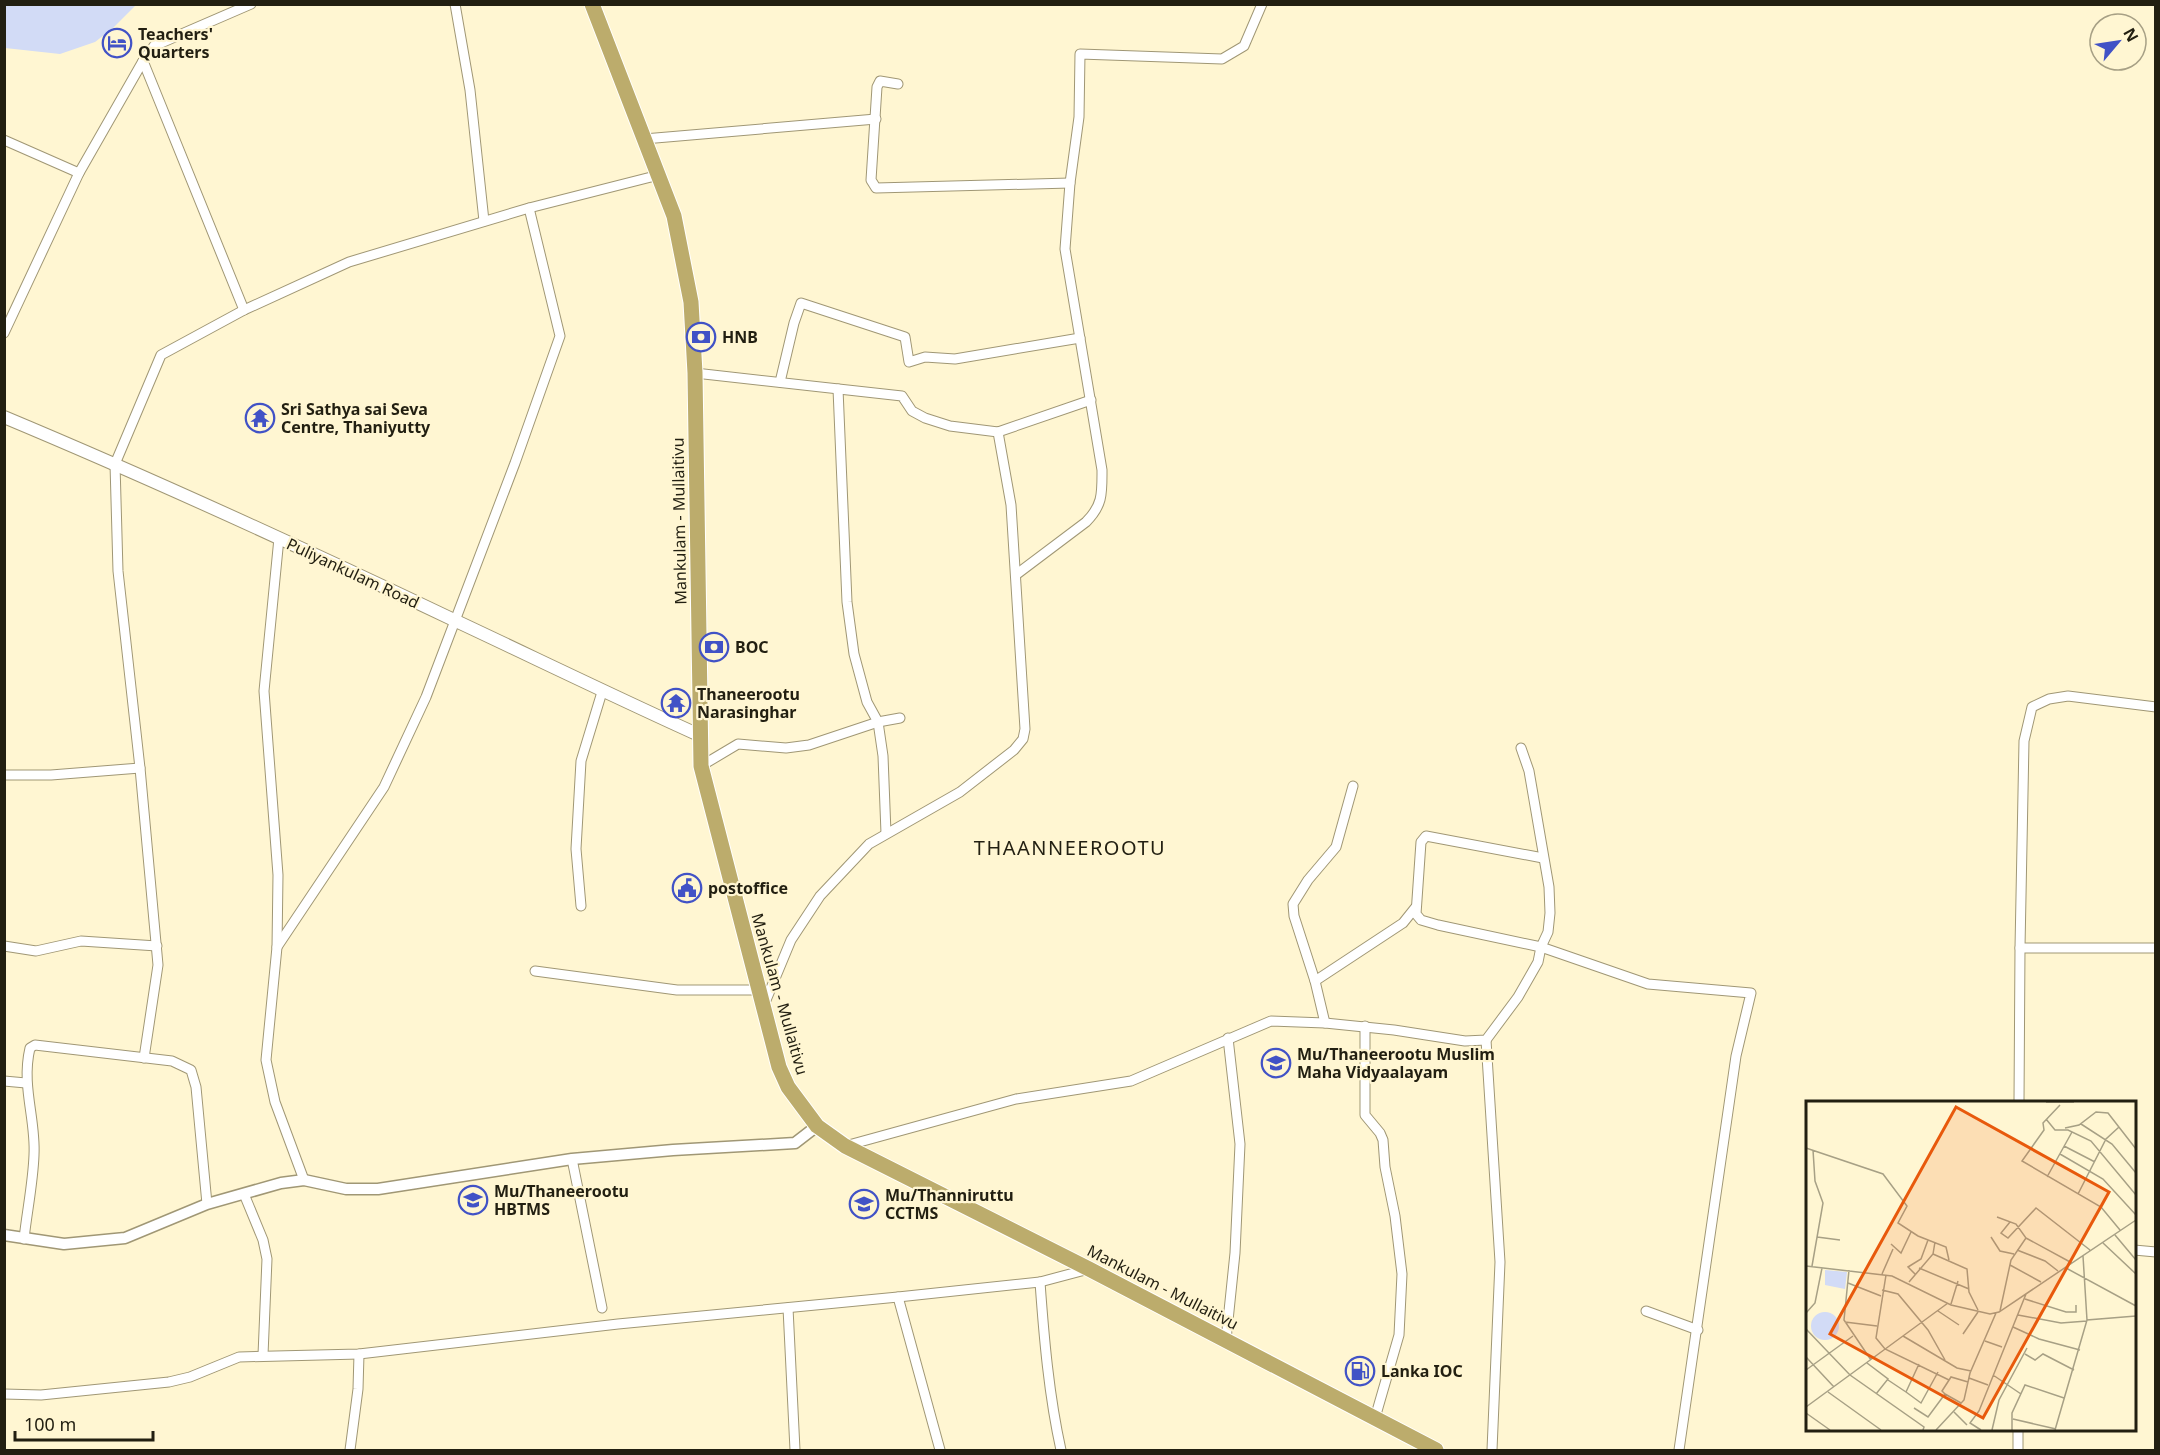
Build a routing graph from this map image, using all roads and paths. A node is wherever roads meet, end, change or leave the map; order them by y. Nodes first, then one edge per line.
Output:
1 (251, 4) edge
2 (455, 4) edge
3 (592, 4) edge
4 (1262, 4) edge
5 (143, 61) junction
6 (898, 84) dead end
7 (876, 119) junction
8 (644, 139) junction
9 (4, 140) edge
10 (79, 173) junction
11 (659, 176) junction
12 (1070, 183) junction
13 (529, 208) junction
14 (484, 221) junction
15 (244, 309) junction
16 (4, 333) edge
17 (1080, 338) junction
18 (695, 373) junction
19 (780, 382) junction
20 (838, 389) junction
21 (1091, 400) junction
22 (4, 417) edge
23 (998, 432) junction
24 (115, 464) junction
25 (279, 538) junction
26 (1017, 574) junction
27 (456, 621) junction
28 (602, 692) junction
29 (2156, 707) edge
30 (900, 718) dead end
31 (878, 722) junction
32 (699, 735) junction
33 (1521, 748) dead end
34 (701, 766) junction
35 (140, 768) junction
36 (4, 775) edge
37 (1353, 786) dead end
38 (886, 833) junction
39 (1544, 858) junction
40 (581, 906) dead end
41 (1415, 908) junction
42 (4, 946) edge
43 (157, 946) junction
44 (277, 947) junction
45 (1541, 947) junction
46 (2020, 948) junction
47 (2156, 948) edge
48 (535, 971) dead end
49 (1315, 981) junction
50 (758, 990) junction
51 (763, 1007) junction
52 (1325, 1023) junction
53 (1365, 1026) junction
54 (1228, 1038) junction
55 (1486, 1040) junction
56 (144, 1058) junction
57 (4, 1081) edge
58 (26, 1083) junction
59 (2019, 1101) edge
60 (817, 1126) junction
61 (845, 1146) junction
62 (572, 1159) junction
63 (304, 1180) junction
64 (244, 1194) junction
65 (207, 1203) junction
66 (4, 1235) edge
67 (24, 1239) junction
68 (2136, 1250) edge
69 (2156, 1252) edge
70 (1089, 1269) junction
71 (1040, 1282) junction
72 (898, 1298) junction
73 (602, 1308) dead end
74 (788, 1308) junction
75 (1646, 1311) dead end
76 (1698, 1329) junction
77 (1226, 1340) junction
78 (359, 1354) junction
79 (263, 1355) junction
80 (4, 1394) edge
81 (1375, 1418) junction
82 (2018, 1431) edge
83 (350, 1450) edge
84 (795, 1450) edge
85 (939, 1450) edge
86 (1061, 1450) edge
87 (1433, 1450) edge
88 (1492, 1450) edge
89 (1679, 1450) edge
90 (2018, 1450) edge

1 - 5 street
2 - 14 street
3 - 8 highway, Mankulam - Mullaitivu
4 - 12 street
5 - 10 street
5 - 15 street
6 - 7 street
7 - 8 street
7 - 12 street
8 - 11 highway, Mankulam - Mullaitivu
9 - 10 street
10 - 16 street
11 - 13 street
11 - 18 highway, Mankulam - Mullaitivu
12 - 17 street
13 - 14 street
13 - 27 street
14 - 15 street
15 - 24 street
17 - 19 street
17 - 21 street
18 - 19 street
18 - 32 highway, Mankulam - Mullaitivu
19 - 20 street
20 - 23 street
20 - 31 street
21 - 23 street
21 - 26 street
22 - 24 main road, Puliyankulam Road
23 - 26 street
24 - 25 main road, Puliyankulam Road
24 - 35 street
25 - 27 main road, Puliyankulam Road
25 - 44 street
26 - 38 street
27 - 28 main road, Puliyankulam Road
27 - 44 street
28 - 32 main road, Puliyankulam Road
28 - 40 street
29 - 46 street
30 - 31 street
31 - 34 street
31 - 38 street
32 - 34 highway, Mankulam - Mullaitivu
33 - 39 street
34 - 50 highway, Mankulam - Mullaitivu
35 - 36 street
35 - 43 street
37 - 49 street
38 - 51 street
39 - 41 street
39 - 45 street
41 - 45 street
41 - 49 street
42 - 43 street
43 - 56 street
44 - 63 street
45 - 55 street
45 - 76 street
46 - 47 street
46 - 59 street
48 - 50 street
49 - 52 street
50 - 51 highway, Mankulam - Mullaitivu
51 - 60 highway, Mankulam - Mullaitivu
52 - 53 street
52 - 54 street
53 - 55 street
53 - 81 street
54 - 61 street
54 - 77 street
55 - 88 street
56 - 58 street
56 - 65 street
57 - 58 street
58 - 67 street
60 - 61 highway, Mankulam - Mullaitivu
60 - 62 street
61 - 70 highway, Mankulam - Mullaitivu
62 - 63 street
62 - 73 street
63 - 64 street
64 - 65 street
64 - 79 street
65 - 67 street
66 - 67 street
68 - 69 street
70 - 71 street
70 - 77 highway, Mankulam - Mullaitivu
71 - 72 street
71 - 86 street
72 - 74 street
72 - 85 street
74 - 78 street
74 - 84 street
75 - 76 street
76 - 89 street
77 - 81 highway, Mankulam - Mullaitivu
78 - 79 street
78 - 83 street
79 - 80 street
81 - 87 highway, Mankulam - Mullaitivu
82 - 90 street

